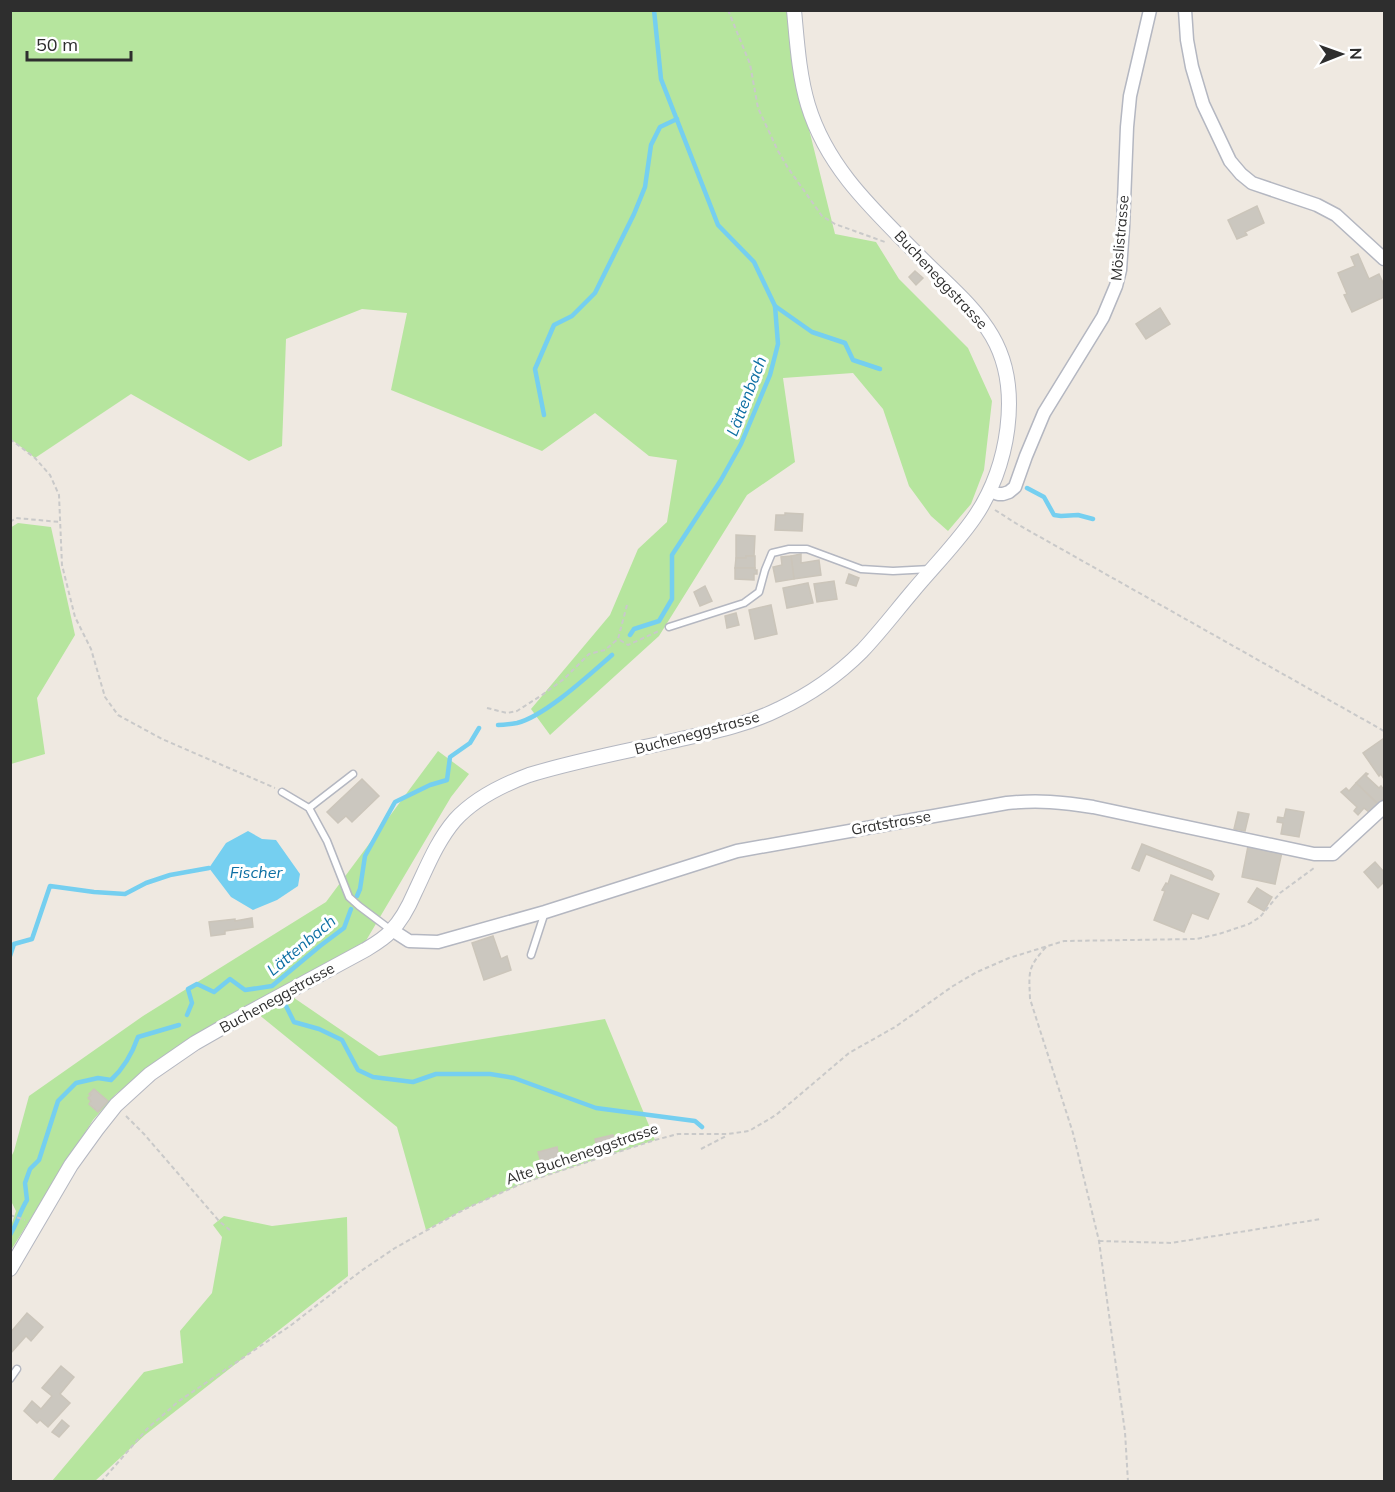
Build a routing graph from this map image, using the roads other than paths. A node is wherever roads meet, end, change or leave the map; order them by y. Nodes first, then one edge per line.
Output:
1 (794, 10) edge
2 (1150, 10) edge
3 (1185, 10) edge
4 (1384, 259) edge
5 (987, 497) junction
6 (932, 569) junction
7 (669, 627) road end
8 (353, 774) dead end
9 (282, 792) road end
10 (1384, 807) edge
11 (309, 808) junction
12 (545, 912) junction
13 (392, 930) junction
14 (531, 955) dead end
15 (10, 1269) edge
16 (17, 1369) dead end
17 (10, 1379) edge

1 - 5 street, Bucheneggstrasse
2 - 5 street, Möslistrasse
3 - 4 street
5 - 6 street, Bucheneggstrasse
6 - 7 lane
6 - 13 street, Bucheneggstrasse
8 - 11 lane
9 - 11 lane
10 - 12 street, Gratstrasse
11 - 13 lane
12 - 13 street, Gratstrasse
12 - 14 lane
13 - 15 street, Bucheneggstrasse
16 - 17 lane

